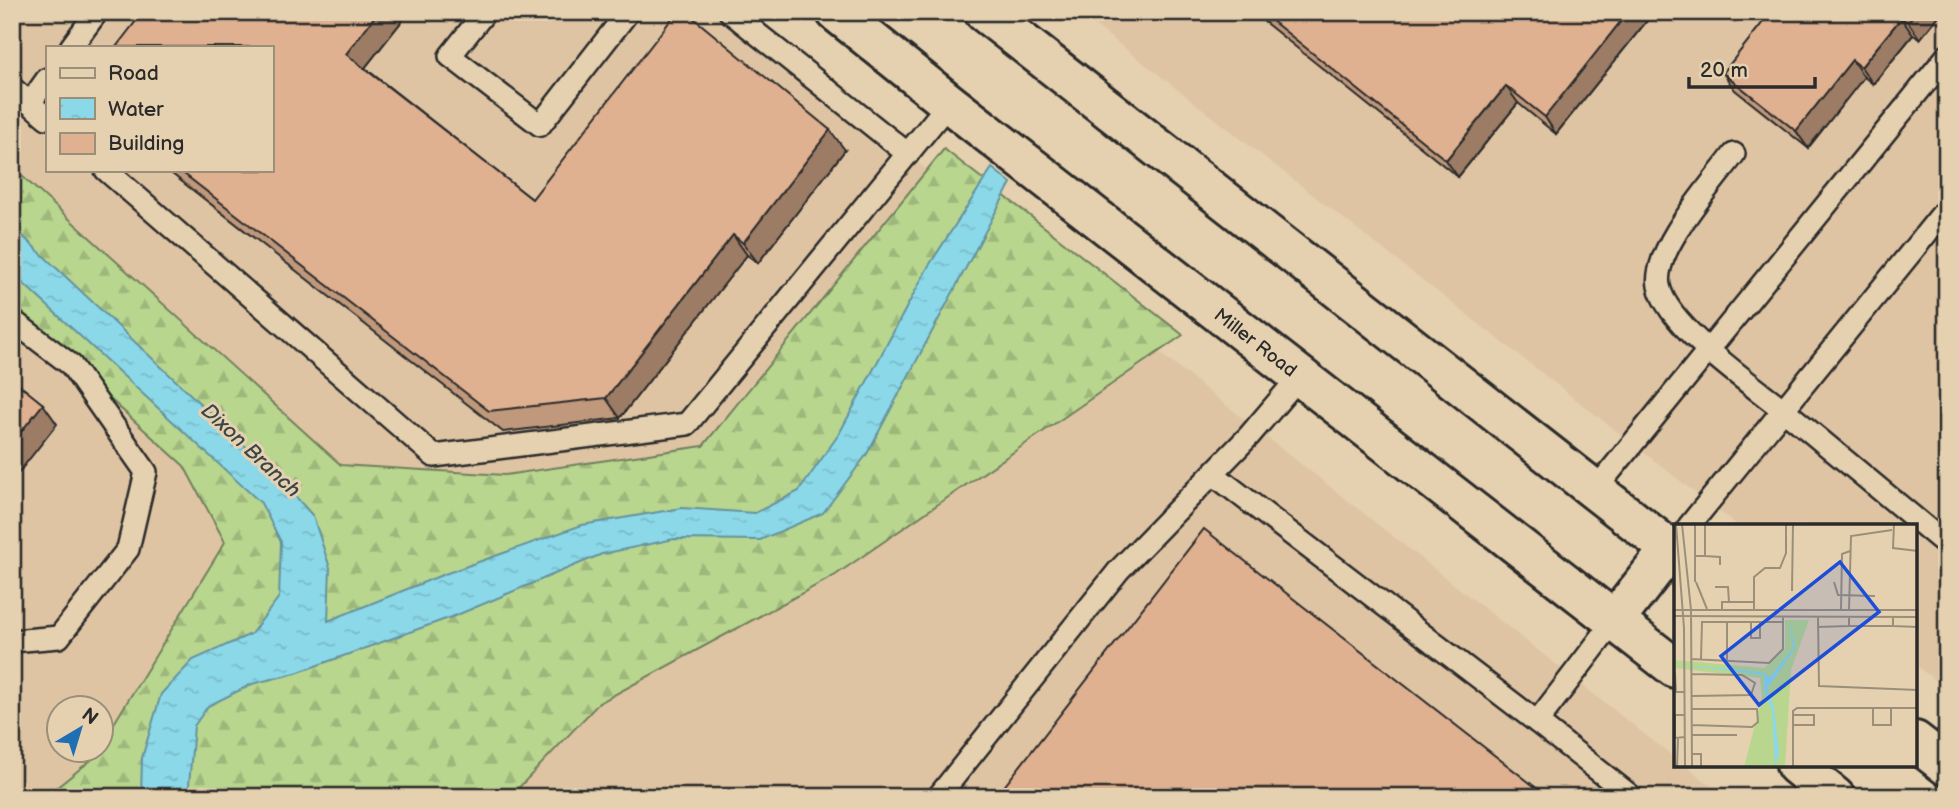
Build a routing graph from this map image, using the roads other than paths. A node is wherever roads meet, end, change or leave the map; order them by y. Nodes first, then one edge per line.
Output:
1 (97, 12) edge
2 (485, 12) edge
3 (628, 12) edge
4 (730, 12) edge
5 (836, 12) edge
6 (984, 12) edge
7 (72, 46) edge
8 (1947, 56) edge
9 (46, 80) edge
10 (12, 88) edge
11 (30, 103) junction
12 (949, 103) junction
13 (46, 117) edge
14 (908, 154) junction
15 (1734, 154) dead end
16 (108, 172) edge
17 (1947, 208) edge
18 (12, 320) edge
19 (1708, 350) junction
20 (1300, 376) junction
21 (1783, 409) junction
22 (1213, 474) junction
23 (1595, 490) junction
24 (1691, 524) edge
25 (1674, 540) edge
26 (1947, 545) edge
27 (1674, 546) edge
28 (1615, 620) junction
29 (12, 641) edge
30 (1674, 667) edge
31 (1537, 722) junction
32 (1917, 743) edge
33 (1947, 766) edge
34 (1798, 767) edge
35 (938, 797) edge
36 (1632, 797) edge
37 (1835, 797) edge

1 - 7 lane
2 - 3 lane
4 - 14 lane
5 - 12 main road, Miller Road
6 - 23 main road
8 - 19 lane
9 - 11 lane
10 - 11 lane
11 - 13 lane
12 - 14 lane
12 - 20 main road, Miller Road
14 - 16 lane
15 - 19 lane
17 - 21 lane
18 - 29 lane
19 - 21 lane
19 - 23 lane
20 - 22 lane
20 - 28 main road, Miller Road
21 - 24 lane
21 - 26 lane
22 - 31 lane
22 - 35 lane
23 - 25 main road
27 - 28 main road
28 - 30 main road, Miller Road
28 - 31 lane
31 - 36 lane
32 - 33 main road
34 - 37 main road

